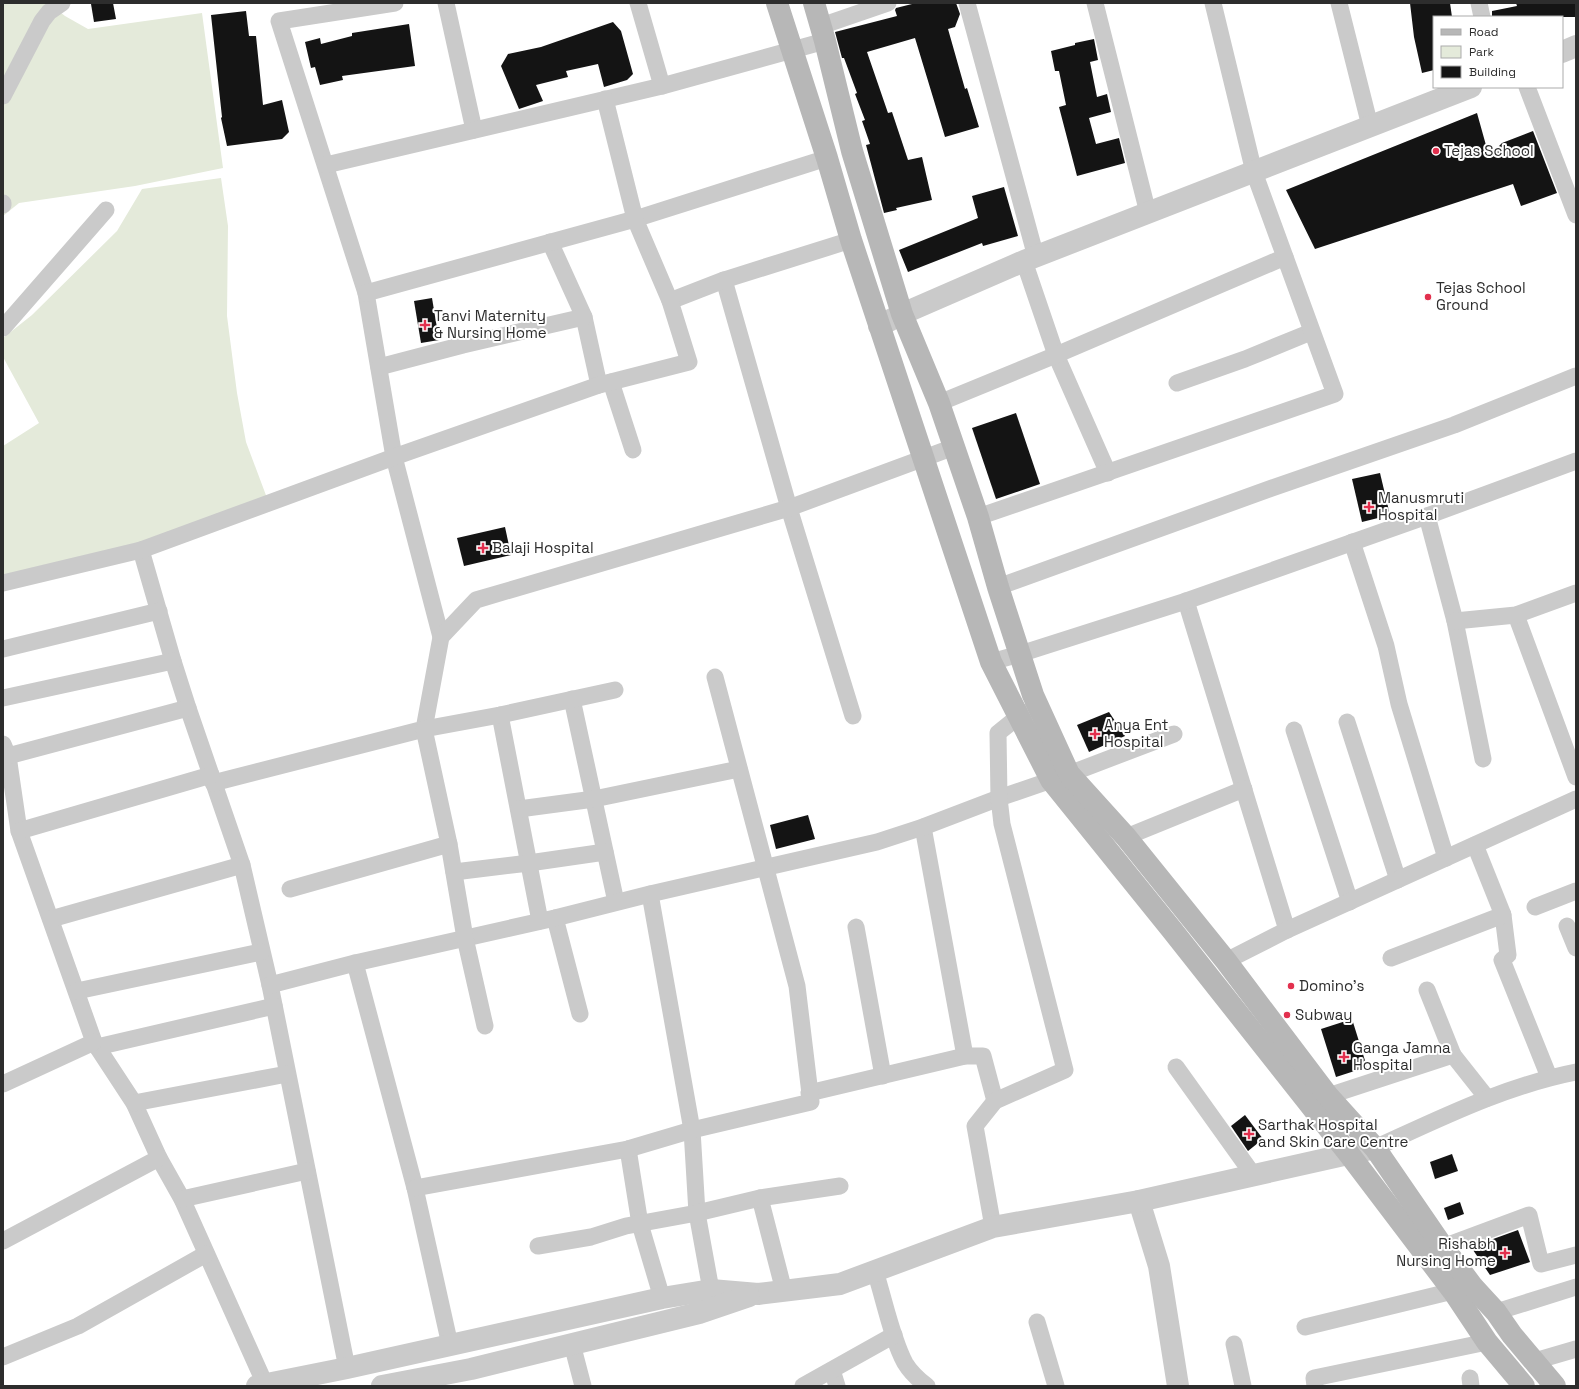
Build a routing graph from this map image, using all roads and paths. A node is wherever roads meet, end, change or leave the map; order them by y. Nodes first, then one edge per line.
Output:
1 (62, 3) edge
2 (395, 3) edge
3 (446, 3) edge
4 (638, 3) edge
5 (777, 3) edge
6 (814, 3) edge
7 (888, 3) edge
8 (967, 3) edge
9 (1095, 3) edge
10 (1213, 3) edge
11 (1339, 3) edge
12 (1479, 3) edge
13 (1482, 16) edge
14 (823, 33) junction
15 (1576, 46) edge
16 (792, 50) junction
17 (1563, 52) edge
18 (662, 86) junction
19 (1468, 88) edge
20 (1527, 88) edge
21 (3, 96) edge
22 (605, 99) junction
23 (1370, 126) junction
24 (474, 130) junction
25 (828, 158) junction
26 (326, 165) junction
27 (1254, 172) junction
28 (1570, 186) edge
29 (106, 210) dead end
30 (1148, 213) junction
31 (1576, 215) edge
32 (635, 218) junction
33 (851, 240) junction
34 (550, 242) junction
35 (1285, 256) junction
36 (1030, 259) junction
37 (724, 280) junction
38 (366, 293) junction
39 (670, 301) junction
40 (902, 314) junction
41 (584, 317) junction
42 (879, 326) junction
43 (3, 328) edge
44 (1311, 332) junction
45 (1056, 355) junction
46 (378, 367) junction
47 (1576, 376) edge
48 (1177, 383) dead end
49 (605, 384) junction
50 (939, 403) junction
51 (954, 447) junction
52 (633, 450) dead end
53 (394, 458) junction
54 (924, 458) junction
55 (1576, 461) edge
56 (1108, 473) junction
57 (790, 508) junction
58 (1427, 516) junction
59 (978, 517) junction
60 (1352, 542) junction
61 (141, 550) junction
62 (3, 583) edge
63 (998, 587) junction
64 (1576, 593) edge
65 (1186, 601) junction
66 (159, 611) junction
67 (1516, 615) junction
68 (1455, 621) junction
69 (441, 637) junction
70 (3, 650) edge
71 (1020, 654) junction
72 (172, 661) junction
73 (991, 662) junction
74 (715, 677) dead end
75 (615, 690) dead end
76 (3, 698) edge
77 (572, 699) junction
78 (1039, 707) junction
79 (188, 708) junction
80 (500, 715) junction
81 (853, 716) dead end
82 (1019, 716) junction
83 (1347, 722) dead end
84 (424, 729) junction
85 (1294, 730) dead end
86 (1174, 734) dead end
87 (5, 750) edge
88 (1483, 759) dead end
89 (739, 769) junction
90 (1060, 777) junction
91 (1576, 777) edge
92 (212, 779) junction
93 (1244, 789) junction
94 (999, 798) junction
95 (594, 799) junction
96 (1576, 799) edge
97 (519, 809) junction
98 (923, 827) junction
99 (19, 831) junction
100 (1126, 837) junction
101 (449, 844) junction
102 (1475, 845) junction
103 (605, 852) junction
104 (1446, 858) junction
105 (529, 863) junction
106 (242, 865) junction
107 (766, 868) junction
108 (454, 872) junction
109 (1398, 880) junction
110 (290, 889) dead end
111 (1576, 891) edge
112 (650, 894) junction
113 (616, 902) junction
114 (1350, 902) junction
115 (1535, 907) dead end
116 (1503, 915) junction
117 (50, 918) junction
118 (548, 919) junction
119 (1567, 926) dead end
120 (856, 927) dead end
121 (1287, 930) junction
122 (465, 938) junction
123 (1576, 948) edge
124 (261, 952) junction
125 (1391, 958) dead end
126 (1226, 961) junction
127 (355, 963) junction
128 (270, 986) junction
129 (1427, 990) dead end
130 (77, 991) junction
131 (274, 1006) junction
132 (580, 1014) dead end
133 (484, 1026) dead end
134 (96, 1044) junction
135 (1453, 1055) junction
136 (965, 1056) junction
137 (1176, 1067) dead end
138 (1576, 1072) edge
139 (287, 1074) junction
140 (883, 1076) junction
141 (1549, 1077) junction
142 (3, 1084) edge
143 (809, 1093) junction
144 (1328, 1096) junction
145 (1487, 1098) junction
146 (995, 1101) junction
147 (134, 1103) junction
148 (692, 1130) junction
149 (1375, 1148) junction
150 (628, 1149) junction
151 (1349, 1154) junction
152 (159, 1158) junction
153 (307, 1171) junction
154 (1254, 1176) junction
155 (840, 1186) dead end
156 (415, 1188) junction
157 (760, 1198) junction
158 (182, 1199) junction
159 (1139, 1201) junction
160 (697, 1213) junction
161 (640, 1224) junction
162 (993, 1227) junction
163 (3, 1241) edge
164 (538, 1246) dead end
165 (1443, 1247) junction
166 (206, 1254) junction
167 (1576, 1255) edge
168 (876, 1271) junction
169 (1576, 1287) edge
170 (711, 1290) junction
171 (784, 1291) junction
172 (1452, 1291) junction
173 (758, 1294) junction
174 (662, 1298) junction
175 (1496, 1312) junction
176 (1037, 1322) dead end
177 (1305, 1327) dead end
178 (894, 1335) junction
179 (1487, 1342) junction
180 (572, 1344) junction
181 (1234, 1344) dead end
182 (450, 1345) junction
183 (1576, 1349) edge
184 (3, 1357) edge
185 (1535, 1361) junction
186 (347, 1368) junction
187 (832, 1370) junction
188 (261, 1385) edge
189 (382, 1386) edge
190 (583, 1386) edge
191 (803, 1386) edge
192 (837, 1386) edge
193 (927, 1386) edge
194 (1056, 1386) edge
195 (1178, 1386) edge
196 (1243, 1386) edge
197 (1315, 1386) edge
198 (1524, 1386) edge
199 (1555, 1386) edge

1 - 21 street
2 - 26 street
3 - 24 street
4 - 18 street
5 - 16 main road
6 - 14 main road
7 - 14 street
8 - 36 street
9 - 30 street
10 - 27 street
11 - 23 street
12 - 13 street
14 - 16 street
14 - 40 main road
15 - 17 street
16 - 18 street
16 - 25 main road
18 - 22 street
19 - 23 street
20 - 28 street
22 - 24 street
22 - 32 street
23 - 27 street
24 - 26 street
25 - 32 street
25 - 33 main road
26 - 38 street
27 - 30 street
27 - 35 street
28 - 31 street
29 - 43 street
30 - 36 street
32 - 34 street
32 - 39 street
33 - 37 street
33 - 42 main road
34 - 38 street
34 - 41 street
35 - 44 street
35 - 45 street
36 - 40 street
36 - 45 street
37 - 39 street
37 - 57 street
38 - 46 street
39 - 49 street
40 - 42 street
40 - 50 main road
41 - 46 street
41 - 49 street
42 - 54 main road
44 - 48 street
44 - 56 street
45 - 50 street
45 - 56 street
46 - 53 street
47 - 63 street
49 - 52 street
49 - 53 street
50 - 51 main road
51 - 54 street
51 - 59 main road
53 - 61 street
53 - 69 street
54 - 57 street
54 - 73 main road
55 - 58 street
56 - 59 street
57 - 69 street
57 - 81 street
58 - 60 street
58 - 68 street
59 - 63 main road
60 - 65 street
60 - 104 street
61 - 62 street
61 - 66 street
63 - 71 main road
64 - 67 street
65 - 71 street
65 - 93 street
66 - 70 street
66 - 72 street
67 - 68 street
67 - 91 street
68 - 88 street
69 - 84 street
71 - 73 street
71 - 78 main road
72 - 76 street
72 - 79 street
73 - 82 main road
74 - 89 street
75 - 77 street
77 - 80 street
77 - 95 street
78 - 82 street
78 - 90 main road
79 - 87 street
79 - 92 street
80 - 84 street
80 - 97 street
82 - 90 main road
82 - 94 street
83 - 109 street
84 - 92 street
84 - 101 street
85 - 114 street
86 - 90 street
87 - 99 street
89 - 95 street
89 - 107 street
90 - 94 street
90 - 100 main road
90 - 151 main road
92 - 99 street
92 - 106 street
93 - 100 street
93 - 121 street
94 - 98 street
94 - 146 street
95 - 97 street
95 - 103 street
96 - 102 street
97 - 105 street
98 - 107 street
98 - 136 street
99 - 117 street
100 - 126 main road
101 - 108 street
101 - 110 street
102 - 104 street
102 - 116 street
103 - 105 street
103 - 113 street
104 - 109 street
105 - 108 street
105 - 118 street
106 - 117 street
106 - 124 street
107 - 112 street
107 - 143 street
108 - 122 street
109 - 114 street
111 - 115 street
112 - 113 street
112 - 148 street
113 - 118 street
114 - 121 street
116 - 125 street
116 - 141 street
117 - 130 street
118 - 122 street
118 - 132 street
119 - 123 street
120 - 140 street
121 - 126 street
122 - 127 street
122 - 133 street
124 - 128 street
124 - 130 street
126 - 144 main road
127 - 128 street
127 - 156 street
128 - 131 street
129 - 135 street
130 - 134 street
131 - 134 street
131 - 139 street
134 - 142 street
134 - 147 street
135 - 144 street
135 - 145 street
136 - 140 street
136 - 146 street
137 - 154 street
138 - 141 street
139 - 147 street
139 - 153 street
140 - 143 street
141 - 145 street
143 - 148 street
144 - 149 main road
145 - 149 street
146 - 162 street
147 - 152 street
148 - 150 street
148 - 160 street
149 - 151 street
149 - 165 main road
150 - 156 street
150 - 161 street
151 - 154 street
151 - 172 main road
152 - 158 street
152 - 163 street
153 - 158 street
153 - 186 street
154 - 159 street
155 - 157 street
156 - 182 street
157 - 160 street
157 - 171 street
158 - 166 street
159 - 162 street
159 - 195 street
160 - 161 street
160 - 170 street
161 - 164 street
161 - 174 street
162 - 168 street
165 - 167 street
165 - 175 main road
166 - 184 street
166 - 188 street
168 - 171 street
168 - 178 street
169 - 175 street
170 - 173 street
170 - 174 street
171 - 173 street
172 - 177 street
172 - 179 main road
173 - 180 street
174 - 182 street
175 - 185 main road
176 - 194 street
178 - 187 street
178 - 193 street
179 - 197 street
179 - 198 main road
180 - 189 street
180 - 190 street
181 - 196 street
182 - 186 street
183 - 185 street
185 - 199 main road
186 - 188 street
187 - 191 street
187 - 192 street

